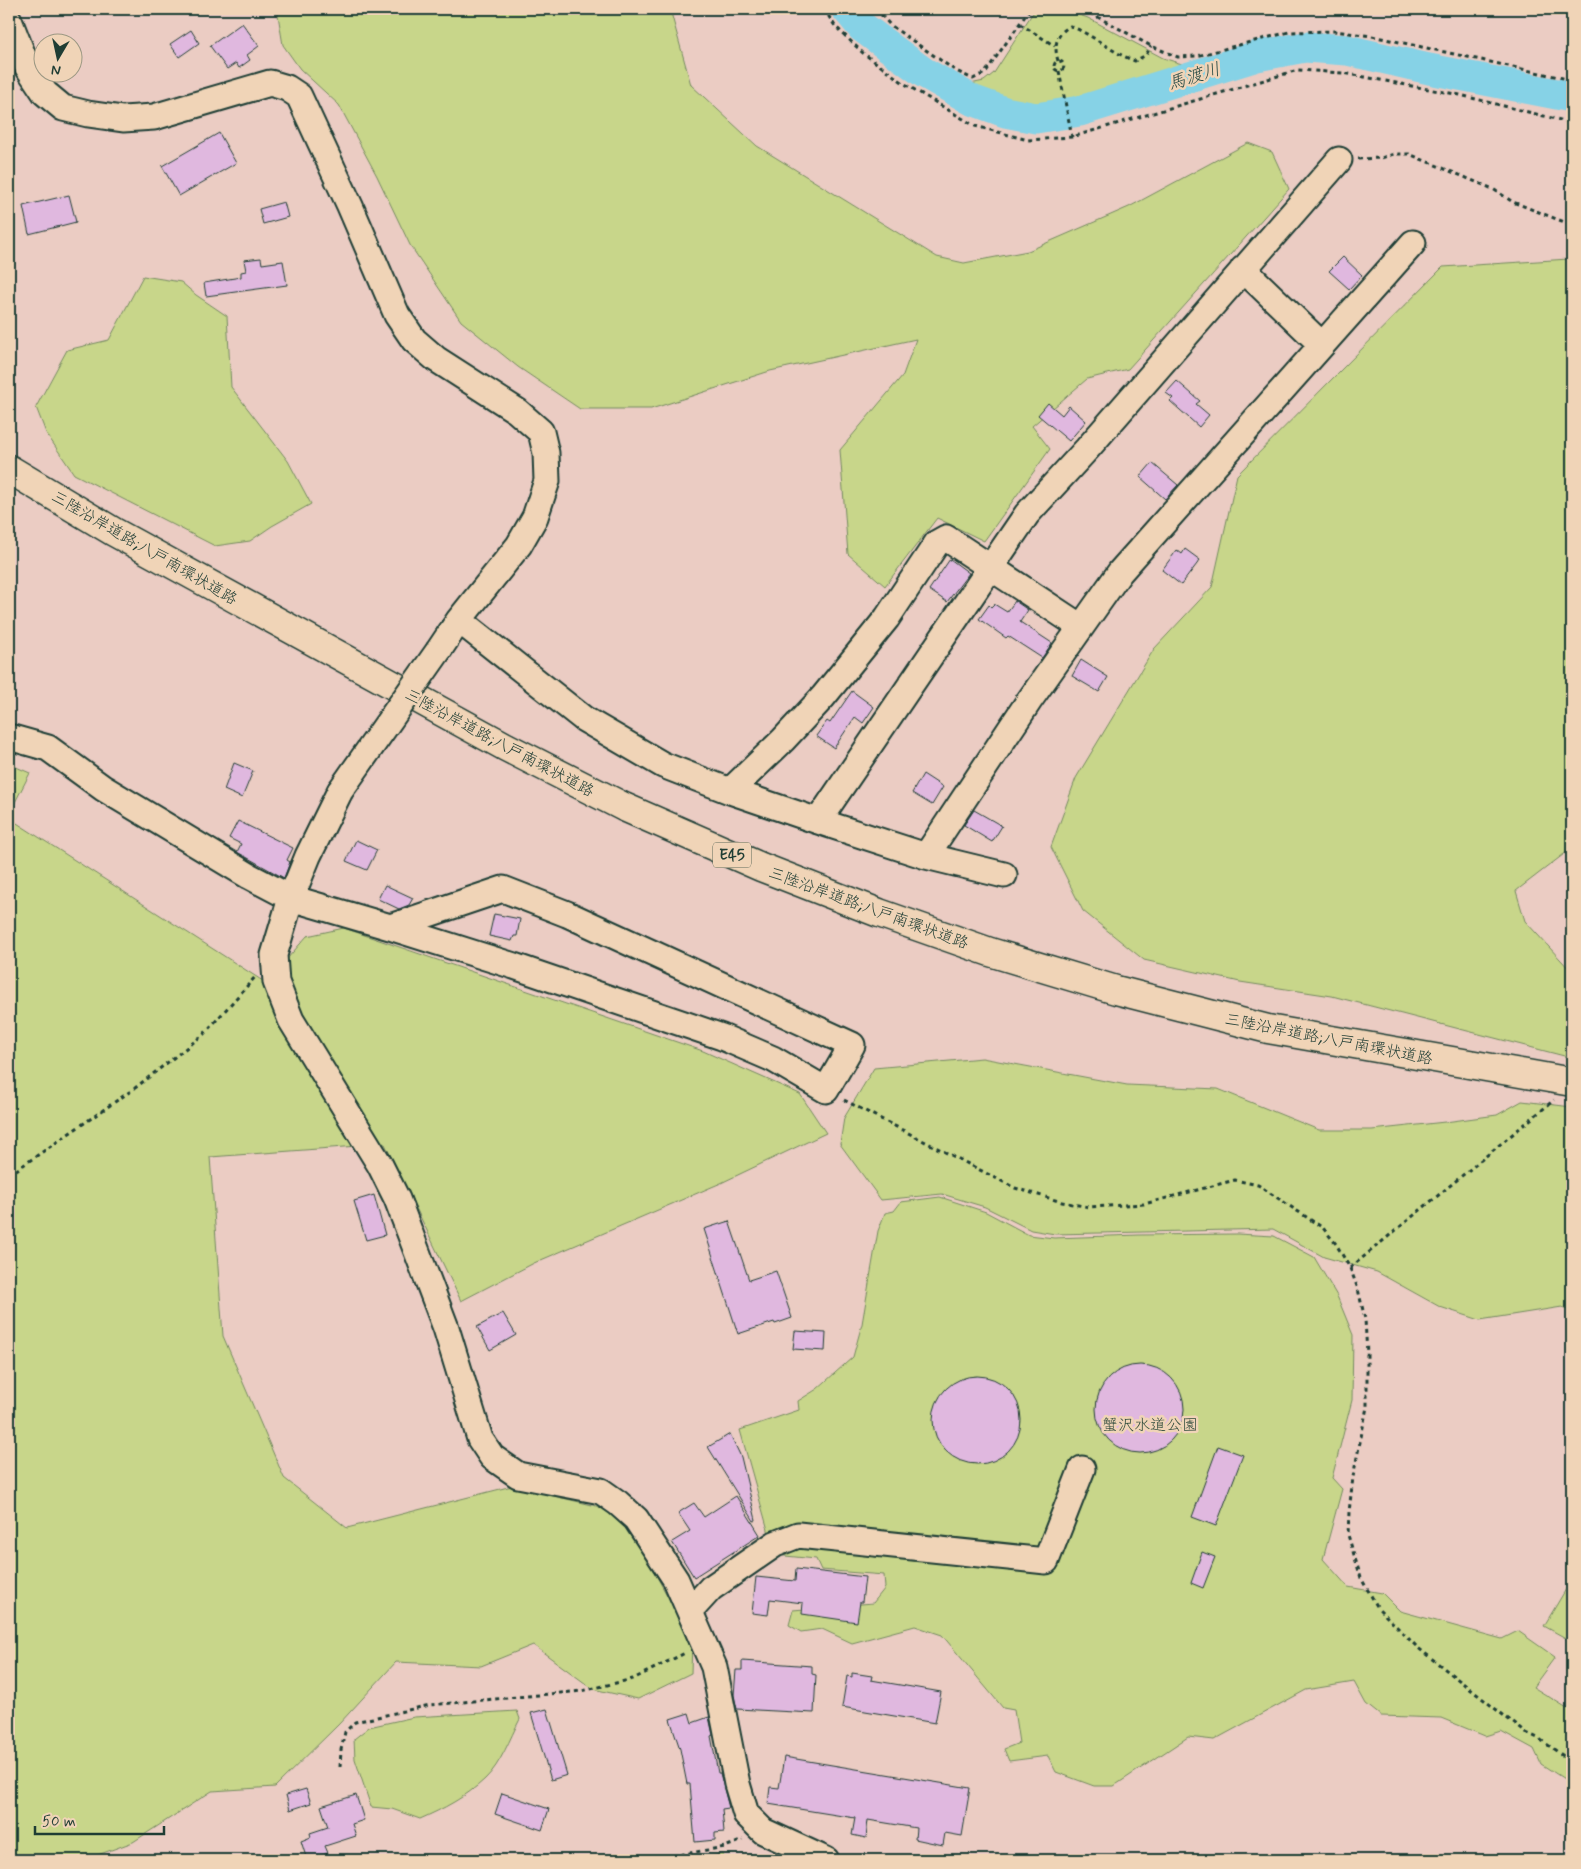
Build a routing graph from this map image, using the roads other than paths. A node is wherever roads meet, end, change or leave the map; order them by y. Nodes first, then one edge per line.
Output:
1 (9, 20) edge
2 (1339, 160) road end
3 (1414, 243) dead end
4 (1243, 269) junction
5 (1322, 345) junction
6 (9, 468) edge
7 (990, 568) junction
8 (459, 620) junction
9 (1081, 627) junction
10 (9, 737) edge
11 (730, 791) junction
12 (818, 821) junction
13 (926, 856) junction
14 (1004, 876) dead end
15 (291, 898) junction
16 (390, 927) junction
17 (1563, 1091) edge
18 (1082, 1469) dead end
19 (690, 1611) junction
20 (826, 1860) edge

1 - 8 street
2 - 4 street
3 - 5 street
4 - 5 street
4 - 7 street
5 - 9 street
6 - 17 highway, 三陸沿岸道路;八戸南環状道路 / E45
7 - 9 street
7 - 11 street
7 - 12 street
8 - 11 street
8 - 15 street, bridge
9 - 13 street
10 - 15 street
11 - 12 street
12 - 13 street
13 - 14 street
15 - 16 street
15 - 19 street
16 - 16 street
18 - 19 street
19 - 20 street

